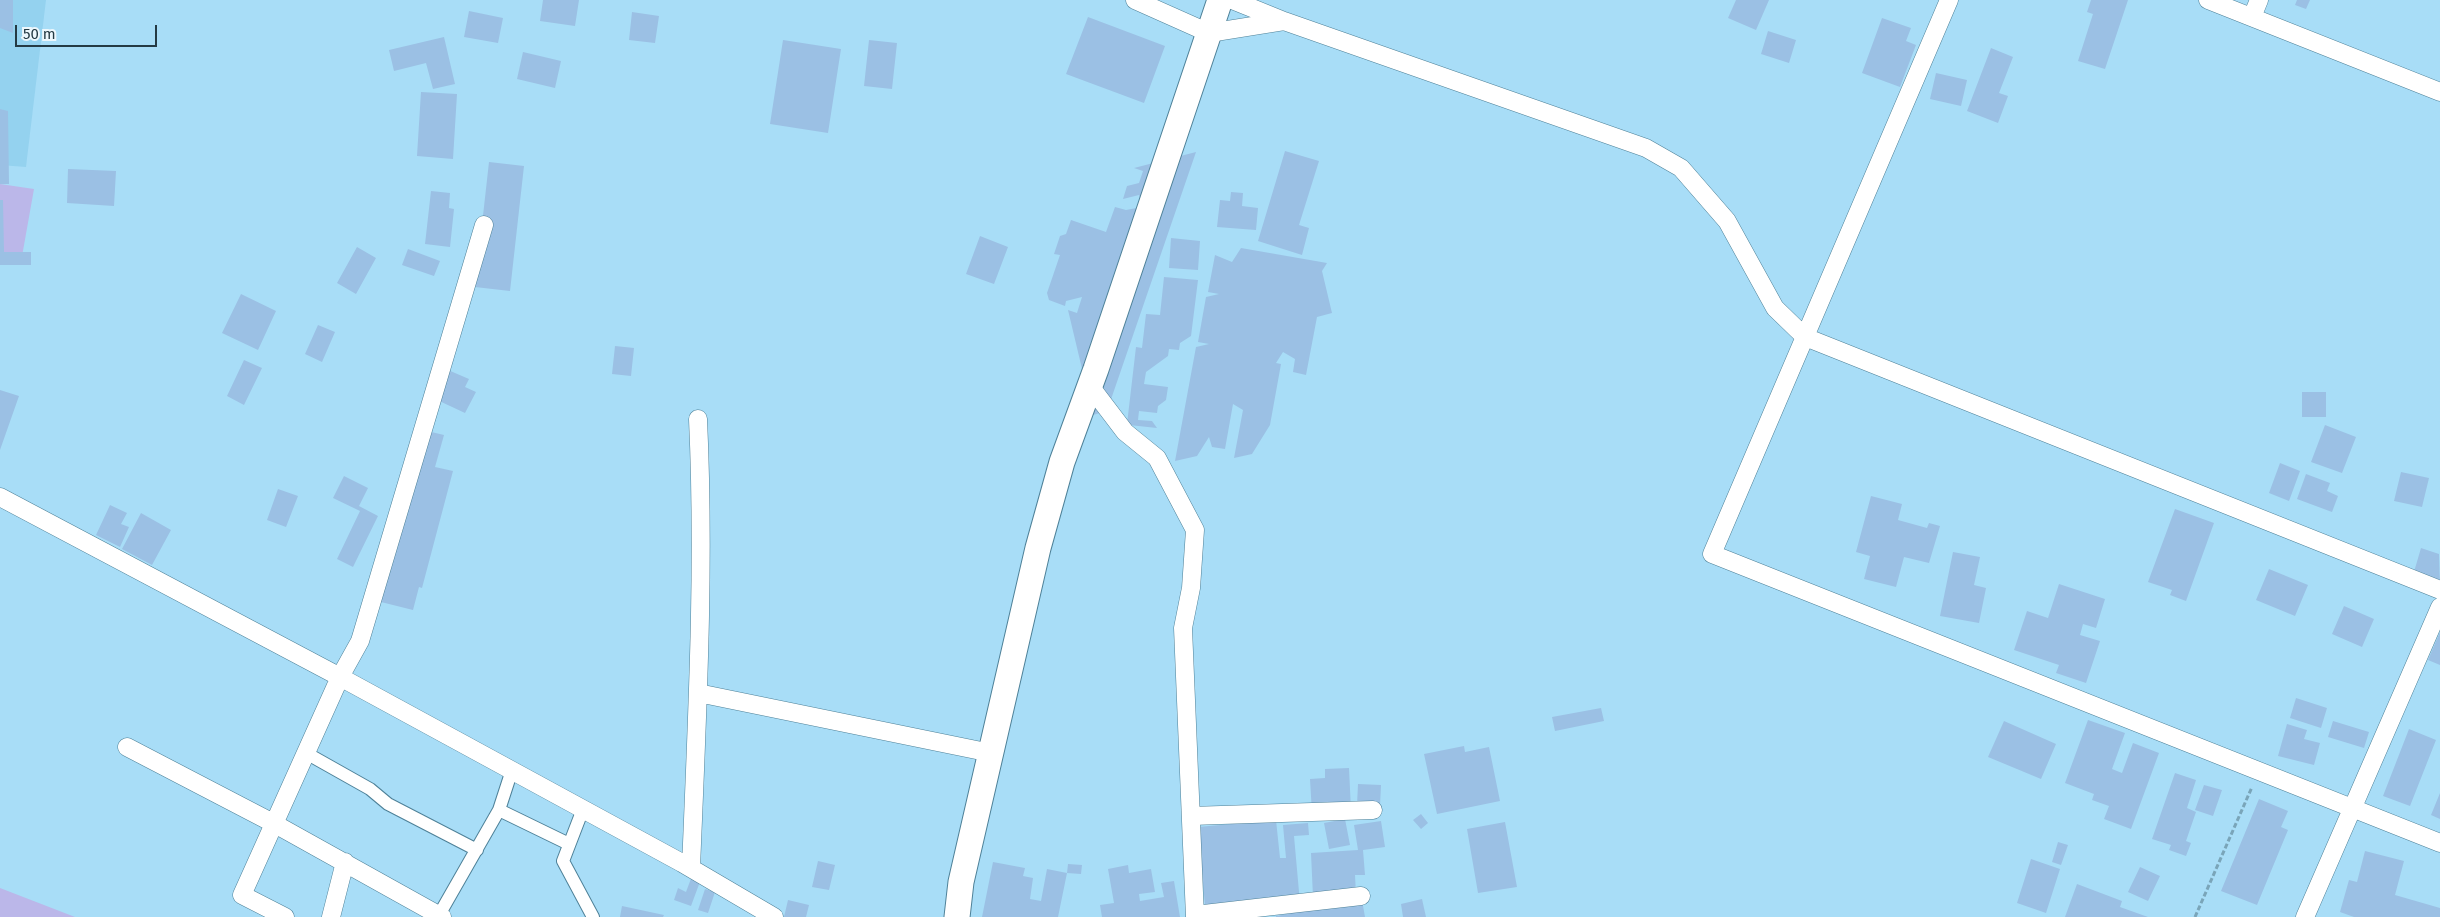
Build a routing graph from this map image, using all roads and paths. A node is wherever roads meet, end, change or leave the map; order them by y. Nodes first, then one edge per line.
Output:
1 (1135, 0) edge
2 (1220, 0) edge
3 (1232, 0) edge
4 (1949, 0) edge
5 (2208, 0) edge
6 (2259, 0) edge
7 (2252, 17) junction
8 (1284, 21) junction
9 (1209, 33) junction
10 (2440, 92) edge
11 (484, 225) dead end
12 (1805, 337) junction
13 (1090, 386) junction
14 (698, 419) dead end
15 (0, 497) edge
16 (2440, 590) edge
17 (2440, 607) edge
18 (340, 677) junction
19 (698, 693) junction
20 (127, 747) dead end
21 (306, 753) junction
22 (991, 753) junction
23 (512, 770) junction
24 (2258, 772) junction
25 (583, 809) junction
26 (2352, 809) junction
27 (499, 810) junction
28 (1373, 810) dead end
29 (1191, 816) junction
30 (273, 823) junction
31 (2440, 843) edge
32 (569, 844) junction
33 (476, 850) junction
34 (345, 862) junction
35 (690, 868) junction
36 (1361, 896) dead end
37 (1269, 912) edge
38 (768, 915) edge
39 (441, 916) edge
40 (1195, 916) edge
41 (285, 917) edge
42 (331, 917) edge
43 (592, 917) edge
44 (958, 917) edge
45 (2195, 917) edge
46 (2305, 917) edge

1 - 9 street
2 - 9 main road
3 - 8 street
4 - 12 street
5 - 7 street
6 - 7 street
7 - 10 street
8 - 9 street
8 - 12 street
9 - 13 main road
11 - 18 street
12 - 16 street
12 - 24 street
13 - 22 main road
13 - 29 street
14 - 19 street
15 - 18 street
17 - 26 street
18 - 21 street
18 - 23 street
19 - 22 street
19 - 35 street
20 - 30 street
21 - 30 street
21 - 33 street
22 - 44 main road
23 - 25 street
23 - 27 street
24 - 26 street
24 - 45 path
25 - 32 street
25 - 35 street
26 - 31 street
26 - 46 street
27 - 32 street
27 - 33 street
28 - 29 street
29 - 40 street
30 - 34 street
30 - 41 street
32 - 43 street
33 - 39 street
34 - 39 street
34 - 42 street
35 - 38 street
36 - 37 street
37 - 40 street

